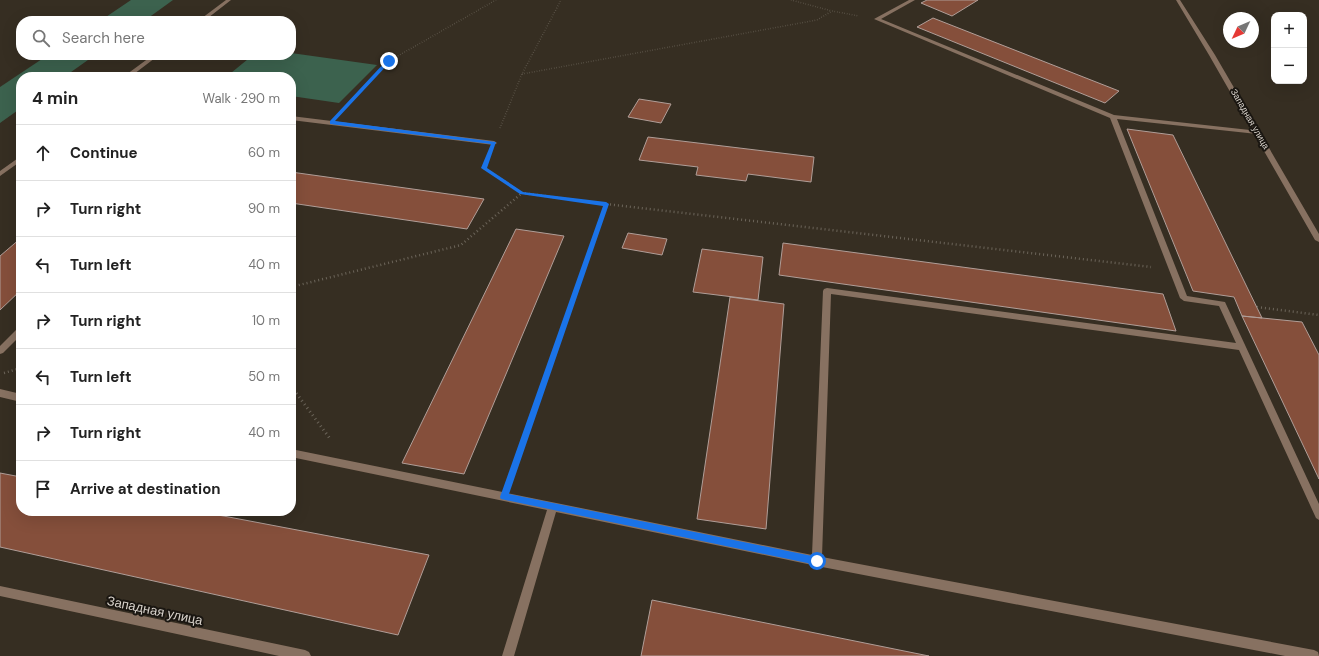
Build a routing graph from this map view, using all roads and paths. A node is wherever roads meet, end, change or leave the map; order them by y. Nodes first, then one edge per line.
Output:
1 (229, 0) edge
2 (496, 0) edge
3 (561, 0) edge
4 (791, 0) edge
5 (913, 0) edge
6 (1178, 0) edge
7 (832, 11) junction
8 (208, 16) edge
9 (877, 20) junction
10 (149, 60) edge
11 (133, 72) edge
12 (522, 74) junction
13 (1113, 117) junction
14 (296, 118) edge
15 (331, 122) junction
16 (1257, 132) junction
17 (494, 143) junction
18 (16, 162) edge
19 (0, 174) edge
20 (522, 193) junction
21 (606, 204) junction
22 (1319, 240) edge
23 (1173, 270) junction
24 (296, 286) edge
25 (1257, 307) dead end
26 (1319, 315) edge
27 (16, 335) edge
28 (1242, 347) junction
29 (0, 351) edge
30 (16, 370) edge
31 (0, 375) edge
32 (0, 393) edge
33 (296, 393) edge
34 (16, 397) edge
35 (296, 454) edge
36 (349, 465) junction
37 (504, 497) junction
38 (553, 507) junction
39 (1319, 515) edge
40 (817, 561) junction
41 (0, 591) edge
42 (305, 656) edge
43 (508, 656) edge
44 (1314, 656) edge

1 - 8 street
2 - 15 path
3 - 12 path
4 - 7 path
5 - 9 street
6 - 16 street, Западная улица
7 - 9 path
7 - 12 path
9 - 13 street
10 - 11 street
12 - 17 path
13 - 16 street
13 - 23 street
14 - 15 street
15 - 17 street
16 - 22 street, Западная улица
17 - 20 path
18 - 19 street
20 - 21 path
20 - 24 path
21 - 23 path
21 - 37 path
23 - 28 street
25 - 26 path
27 - 29 street
28 - 39 street
28 - 40 street
30 - 31 path
32 - 34 street
33 - 36 path
35 - 36 street
36 - 37 street
37 - 38 street
38 - 40 street
38 - 43 street
40 - 44 street
41 - 42 street, Западная улица

